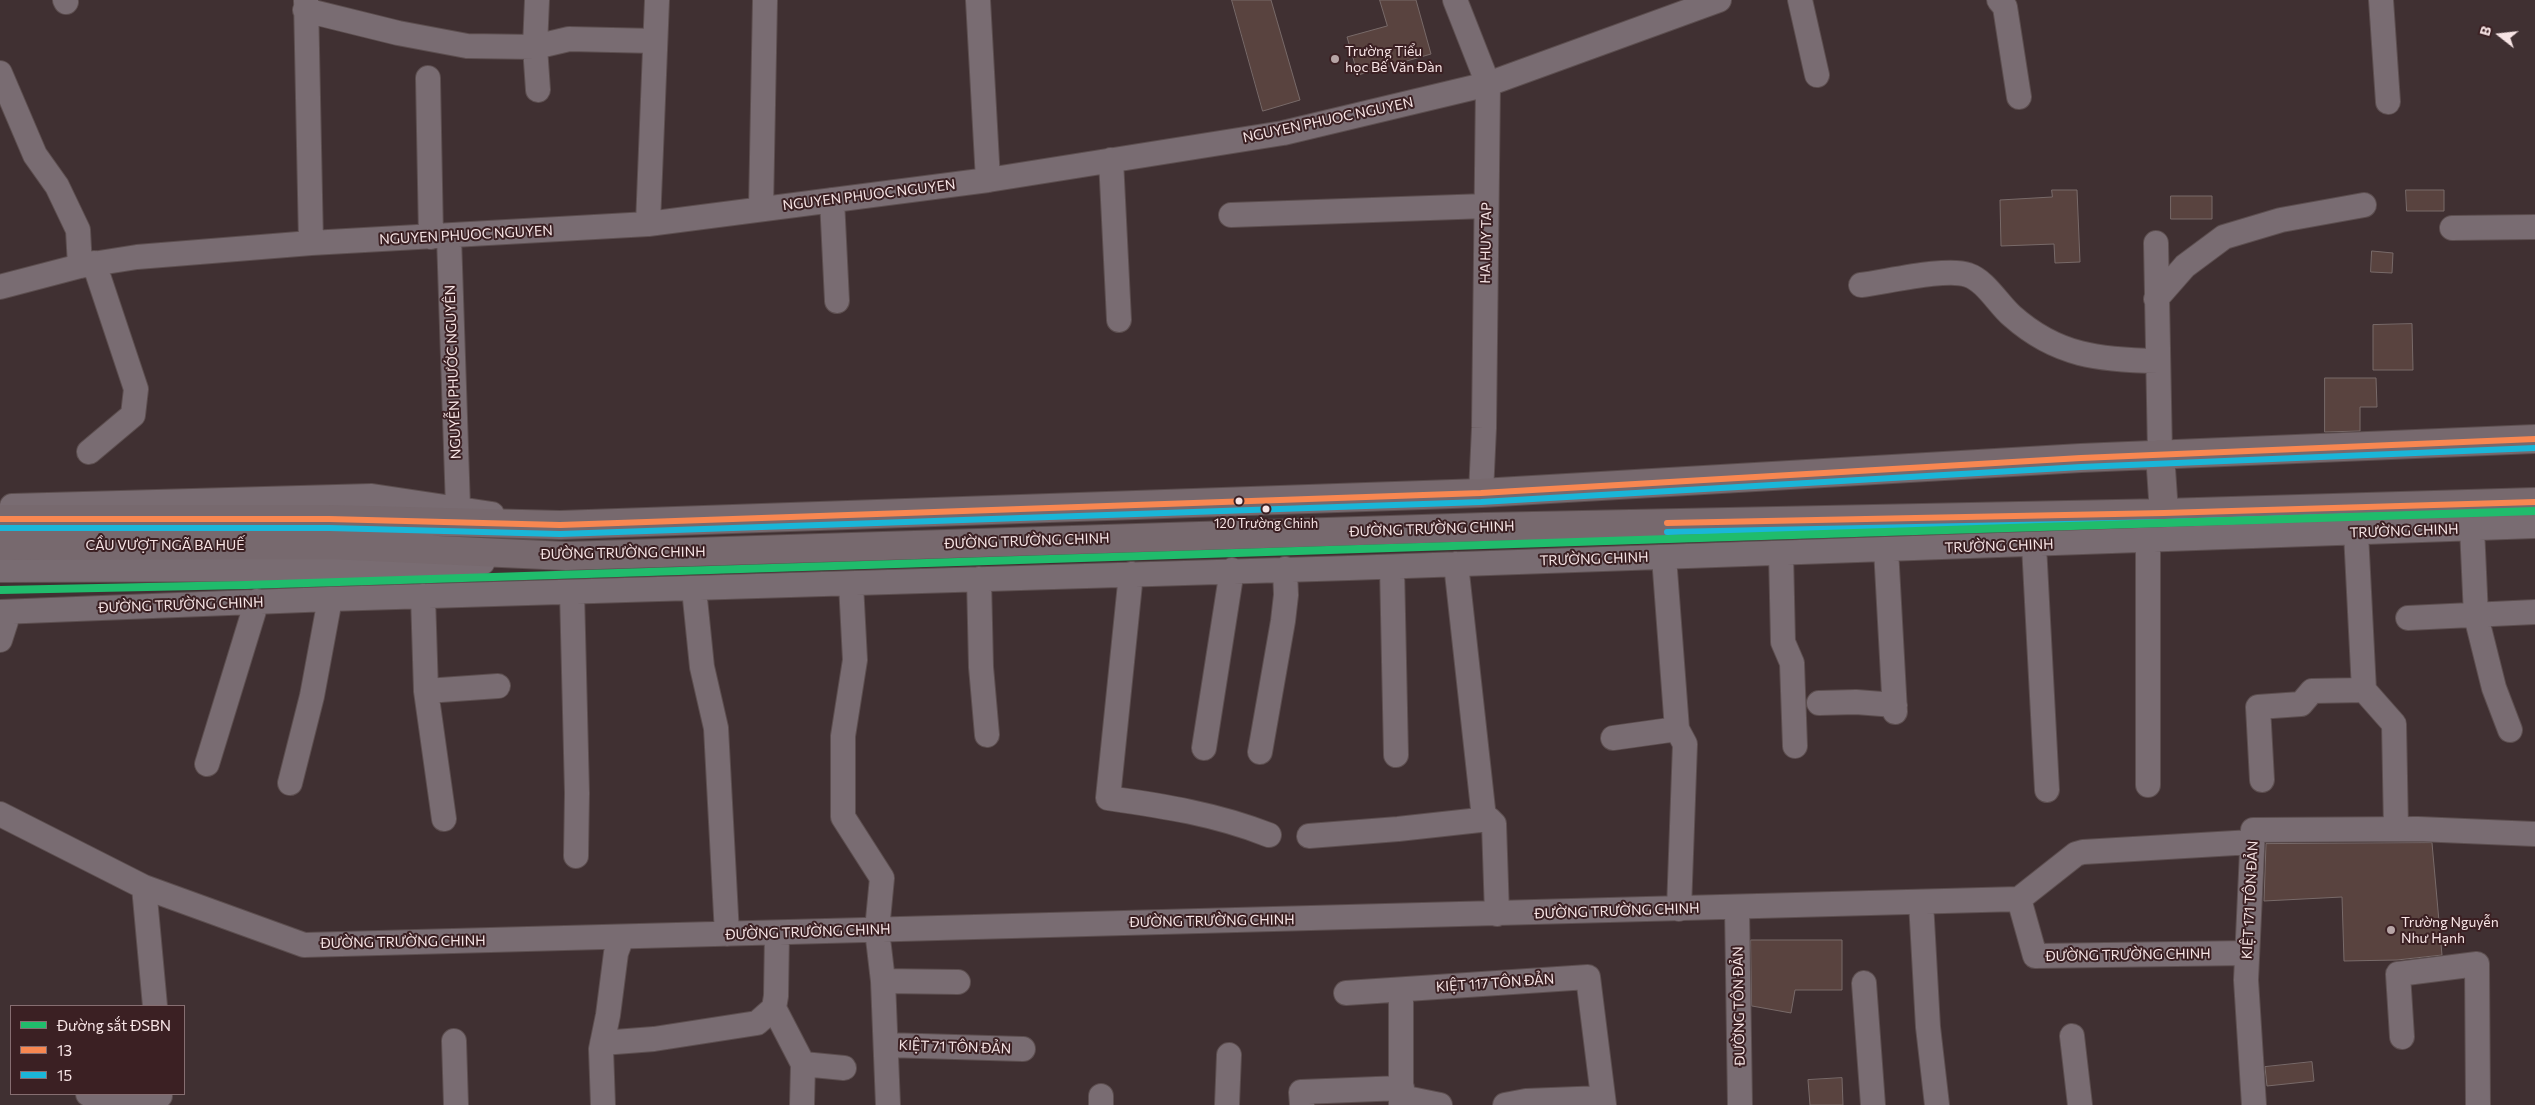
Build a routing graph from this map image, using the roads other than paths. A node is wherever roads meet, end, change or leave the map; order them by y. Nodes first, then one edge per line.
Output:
1 (537, 0) edge
2 (657, 0) edge
3 (765, 0) edge
4 (978, 0) edge
5 (1455, 0) edge
6 (1719, 0) edge
7 (1800, 0) edge
8 (1999, 0) edge
9 (2381, 0) edge
10 (306, 5) edge
11 (655, 41) junction
12 (535, 47) junction
13 (0, 73) edge
14 (1816, 75) dead end
15 (428, 78) dead end
16 (1488, 84) junction
17 (538, 90) dead end
18 (2019, 97) dead end
19 (2388, 102) dead end
20 (1111, 160) junction
21 (988, 180) junction
22 (832, 200) junction
23 (2364, 205) dead end
24 (1486, 206) junction
25 (761, 209) junction
26 (1231, 215) dead end
27 (648, 224) junction
28 (2535, 227) edge
29 (2452, 228) dead end
30 (440, 237) junction
31 (311, 243) junction
32 (2156, 243) dead end
33 (87, 265) junction
34 (1861, 285) dead end
35 (0, 287) edge
36 (2156, 299) junction
37 (837, 301) dead end
38 (1119, 320) dead end
39 (2158, 361) junction
40 (2535, 439) edge
41 (89, 452) dead end
42 (2160, 454) junction
43 (1481, 493) junction
44 (2535, 502) edge
45 (0, 506) edge
46 (458, 508) junction
47 (2164, 513) junction
48 (0, 519) edge
49 (560, 525) junction
50 (2535, 526) edge
51 (2472, 528) junction
52 (329, 532) junction
53 (2356, 533) junction
54 (2148, 541) junction
55 (2034, 545) junction
56 (0, 546) edge
57 (1886, 550) junction
58 (1780, 553) junction
59 (566, 556) junction
60 (1664, 557) junction
61 (1460, 564) junction
62 (1392, 567) junction
63 (1285, 569) junction
64 (0, 570) edge
65 (1232, 570) junction
66 (1131, 574) junction
67 (979, 579) junction
68 (851, 584) junction
69 (694, 589) junction
70 (572, 592) junction
71 (423, 596) junction
72 (330, 599) junction
73 (256, 602) junction
74 (4, 612) edge
75 (2535, 612) edge
76 (2476, 613) junction
77 (2408, 618) dead end
78 (0, 640) edge
79 (498, 686) dead end
80 (2364, 690) junction
81 (426, 692) junction
82 (1819, 703) dead end
83 (1677, 728) junction
84 (2510, 730) dead end
85 (987, 735) dead end
86 (1613, 738) dead end
87 (1795, 746) dead end
88 (1204, 748) dead end
89 (1260, 752) dead end
90 (1396, 755) dead end
91 (207, 764) dead end
92 (2262, 780) dead end
93 (290, 782) dead end
94 (2148, 785) dead end
95 (2047, 790) dead end
96 (0, 814) edge
97 (1484, 818) junction
98 (444, 819) dead end
99 (2407, 829) junction
100 (2535, 834) edge
101 (1268, 835) dead end
102 (1309, 836) dead end
103 (2252, 842) junction
104 (576, 856) dead end
105 (144, 888) junction
106 (2019, 898) junction
107 (1921, 902) junction
108 (1737, 907) junction
109 (1679, 909) junction
110 (1498, 914) junction
111 (877, 930) junction
112 (776, 933) junction
113 (727, 934) junction
114 (622, 937) junction
115 (2247, 954) junction
116 (884, 981) junction
117 (958, 982) dead end
118 (1864, 983) dead end
119 (1401, 990) junction
120 (1346, 993) dead end
121 (155, 1005) edge
122 (774, 1008) junction
123 (2072, 1036) dead end
124 (2402, 1036) dead end
125 (454, 1042) dead end
126 (887, 1045) junction
127 (602, 1046) junction
128 (1023, 1049) dead end
129 (1229, 1055) dead end
130 (803, 1064) junction
131 (844, 1068) dead end
132 (106, 1095) edge
133 (1402, 1097) edge
134 (159, 1098) edge
135 (1604, 1102) edge
136 (456, 1105) edge
137 (603, 1105) edge
138 (802, 1105) edge
139 (888, 1105) edge
140 (1227, 1105) edge
141 (1302, 1105) edge
142 (1440, 1105) edge
143 (1506, 1105) edge
144 (1740, 1105) edge
145 (1873, 1105) edge
146 (1937, 1105) edge
147 (2080, 1105) edge
148 (2254, 1105) edge
149 (2478, 1105) edge

1 - 12 street
2 - 11 street
3 - 25 street
4 - 21 street
5 - 16 street, HA HUY TAP
6 - 16 street, NGUYEN PHUOC NGUYEN
7 - 14 street
8 - 18 street
9 - 19 street
10 - 12 street
10 - 31 street
11 - 12 street
11 - 27 street
12 - 17 street
13 - 33 street
15 - 30 street, NGUYỄN PHƯỚC NGUYÊN
16 - 20 street, NGUYEN PHUOC NGUYEN
16 - 24 street, HA HUY TAP
20 - 21 street, NGUYEN PHUOC NGUYEN
20 - 38 street
21 - 22 street, NGUYEN PHUOC NGUYEN
22 - 25 street, NGUYEN PHUOC NGUYEN
22 - 37 street
23 - 36 street
24 - 26 street
24 - 43 street, HA HUY TAP
25 - 27 street, NGUYEN PHUOC NGUYEN
27 - 30 street, NGUYEN PHUOC NGUYEN
28 - 29 street
30 - 31 street, NGUYEN PHUOC NGUYEN
30 - 46 street, NGUYỄN PHƯỚC NGUYÊN
31 - 33 street, NGUYEN PHUOC NGUYEN
32 - 36 street
33 - 35 street, NGUYEN PHUOC NGUYEN
33 - 41 street
34 - 39 street
36 - 39 street
39 - 42 street
40 - 42 highway, ĐƯỜNG TRƯỜNG CHINH
42 - 43 highway, ĐƯỜNG TRƯỜNG CHINH
42 - 47 highway
43 - 49 highway, ĐƯỜNG TRƯỜNG CHINH
44 - 47 highway, ĐƯỜNG TRƯỜNG CHINH
45 - 46 street
46 - 49 street
47 - 59 highway, ĐƯỜNG TRƯỜNG CHINH
48 - 52 highway, CẦU VƯỢT NGÃ BA HUẾ
49 - 52 highway, ĐƯỜNG TRƯỜNG CHINH
50 - 51 street, TRƯỜNG CHINH
51 - 53 street, TRƯỜNG CHINH
51 - 76 street
52 - 56 highway, CẦU VƯỢT NGÃ BA HUẾ
52 - 59 highway, ĐƯỜNG TRƯỜNG CHINH
53 - 54 street, TRƯỜNG CHINH
53 - 80 street
54 - 55 street, TRƯỜNG CHINH
54 - 94 street
55 - 57 street, TRƯỜNG CHINH
55 - 95 street
57 - 58 street, TRƯỜNG CHINH
57 - 82 street
58 - 60 street, TRƯỜNG CHINH
58 - 87 street
59 - 64 street
60 - 61 street, TRƯỜNG CHINH
60 - 83 street
61 - 62 street, ĐƯỜNG TRƯỜNG CHINH
61 - 97 street
62 - 63 street, ĐƯỜNG TRƯỜNG CHINH
62 - 90 street
63 - 65 street, ĐƯỜNG TRƯỜNG CHINH
63 - 89 street
65 - 66 street, ĐƯỜNG TRƯỜNG CHINH
65 - 88 street
66 - 67 street, ĐƯỜNG TRƯỜNG CHINH
66 - 101 street
67 - 68 street, ĐƯỜNG TRƯỜNG CHINH
67 - 85 street
68 - 69 street, ĐƯỜNG TRƯỜNG CHINH
68 - 111 street, KIỆT 71 TÔN ĐẢN
69 - 70 street, ĐƯỜNG TRƯỜNG CHINH
69 - 113 street
70 - 71 street, ĐƯỜNG TRƯỜNG CHINH
70 - 104 street
71 - 72 street, ĐƯỜNG TRƯỜNG CHINH
71 - 81 street
72 - 73 street, ĐƯỜNG TRƯỜNG CHINH
72 - 93 street
73 - 74 street, ĐƯỜNG TRƯỜNG CHINH
73 - 91 street
74 - 78 street
75 - 76 street
76 - 77 street
76 - 84 street
79 - 81 street
80 - 92 street
80 - 99 street
81 - 98 street
83 - 86 street
83 - 109 street
96 - 105 street, ĐƯỜNG TRƯỜNG CHINH
97 - 102 street
97 - 110 street
99 - 100 street
99 - 103 street, KIỆT 171 TÔN ĐẢN
103 - 106 street
103 - 115 street, KIỆT 171 TÔN ĐẢN
105 - 114 street, ĐƯỜNG TRƯỜNG CHINH
105 - 121 street
106 - 107 street, ĐƯỜNG TRƯỜNG CHINH
106 - 115 street, ĐƯỜNG TRƯỜNG CHINH
107 - 108 street, ĐƯỜNG TRƯỜNG CHINH
107 - 146 street
108 - 109 street, ĐƯỜNG TRƯỜNG CHINH
108 - 144 street, ĐƯỜNG TÔN ĐẢN
109 - 110 street, ĐƯỜNG TRƯỜNG CHINH
110 - 111 street, ĐƯỜNG TRƯỜNG CHINH
111 - 112 street, ĐƯỜNG TRƯỜNG CHINH
111 - 116 street, KIỆT 71 TÔN ĐẢN
112 - 113 street, ĐƯỜNG TRƯỜNG CHINH
112 - 122 street
113 - 114 street, ĐƯỜNG TRƯỜNG CHINH
114 - 127 street
115 - 148 street, KIỆT 171 TÔN ĐẢN
116 - 117 street
116 - 126 street, KIỆT 71 TÔN ĐẢN
118 - 145 street
119 - 120 street, KIỆT 117 TÔN ĐẢN
119 - 133 street
119 - 135 street, KIỆT 117 TÔN ĐẢN
122 - 127 street
122 - 130 street
123 - 147 street
124 - 149 street
125 - 136 street
126 - 128 street, KIỆT 71 TÔN ĐẢN
126 - 139 street, KIỆT 71 TÔN ĐẢN
127 - 137 street
129 - 140 street
130 - 131 street
130 - 138 street
132 - 134 street
133 - 141 street
133 - 142 street
135 - 143 street

